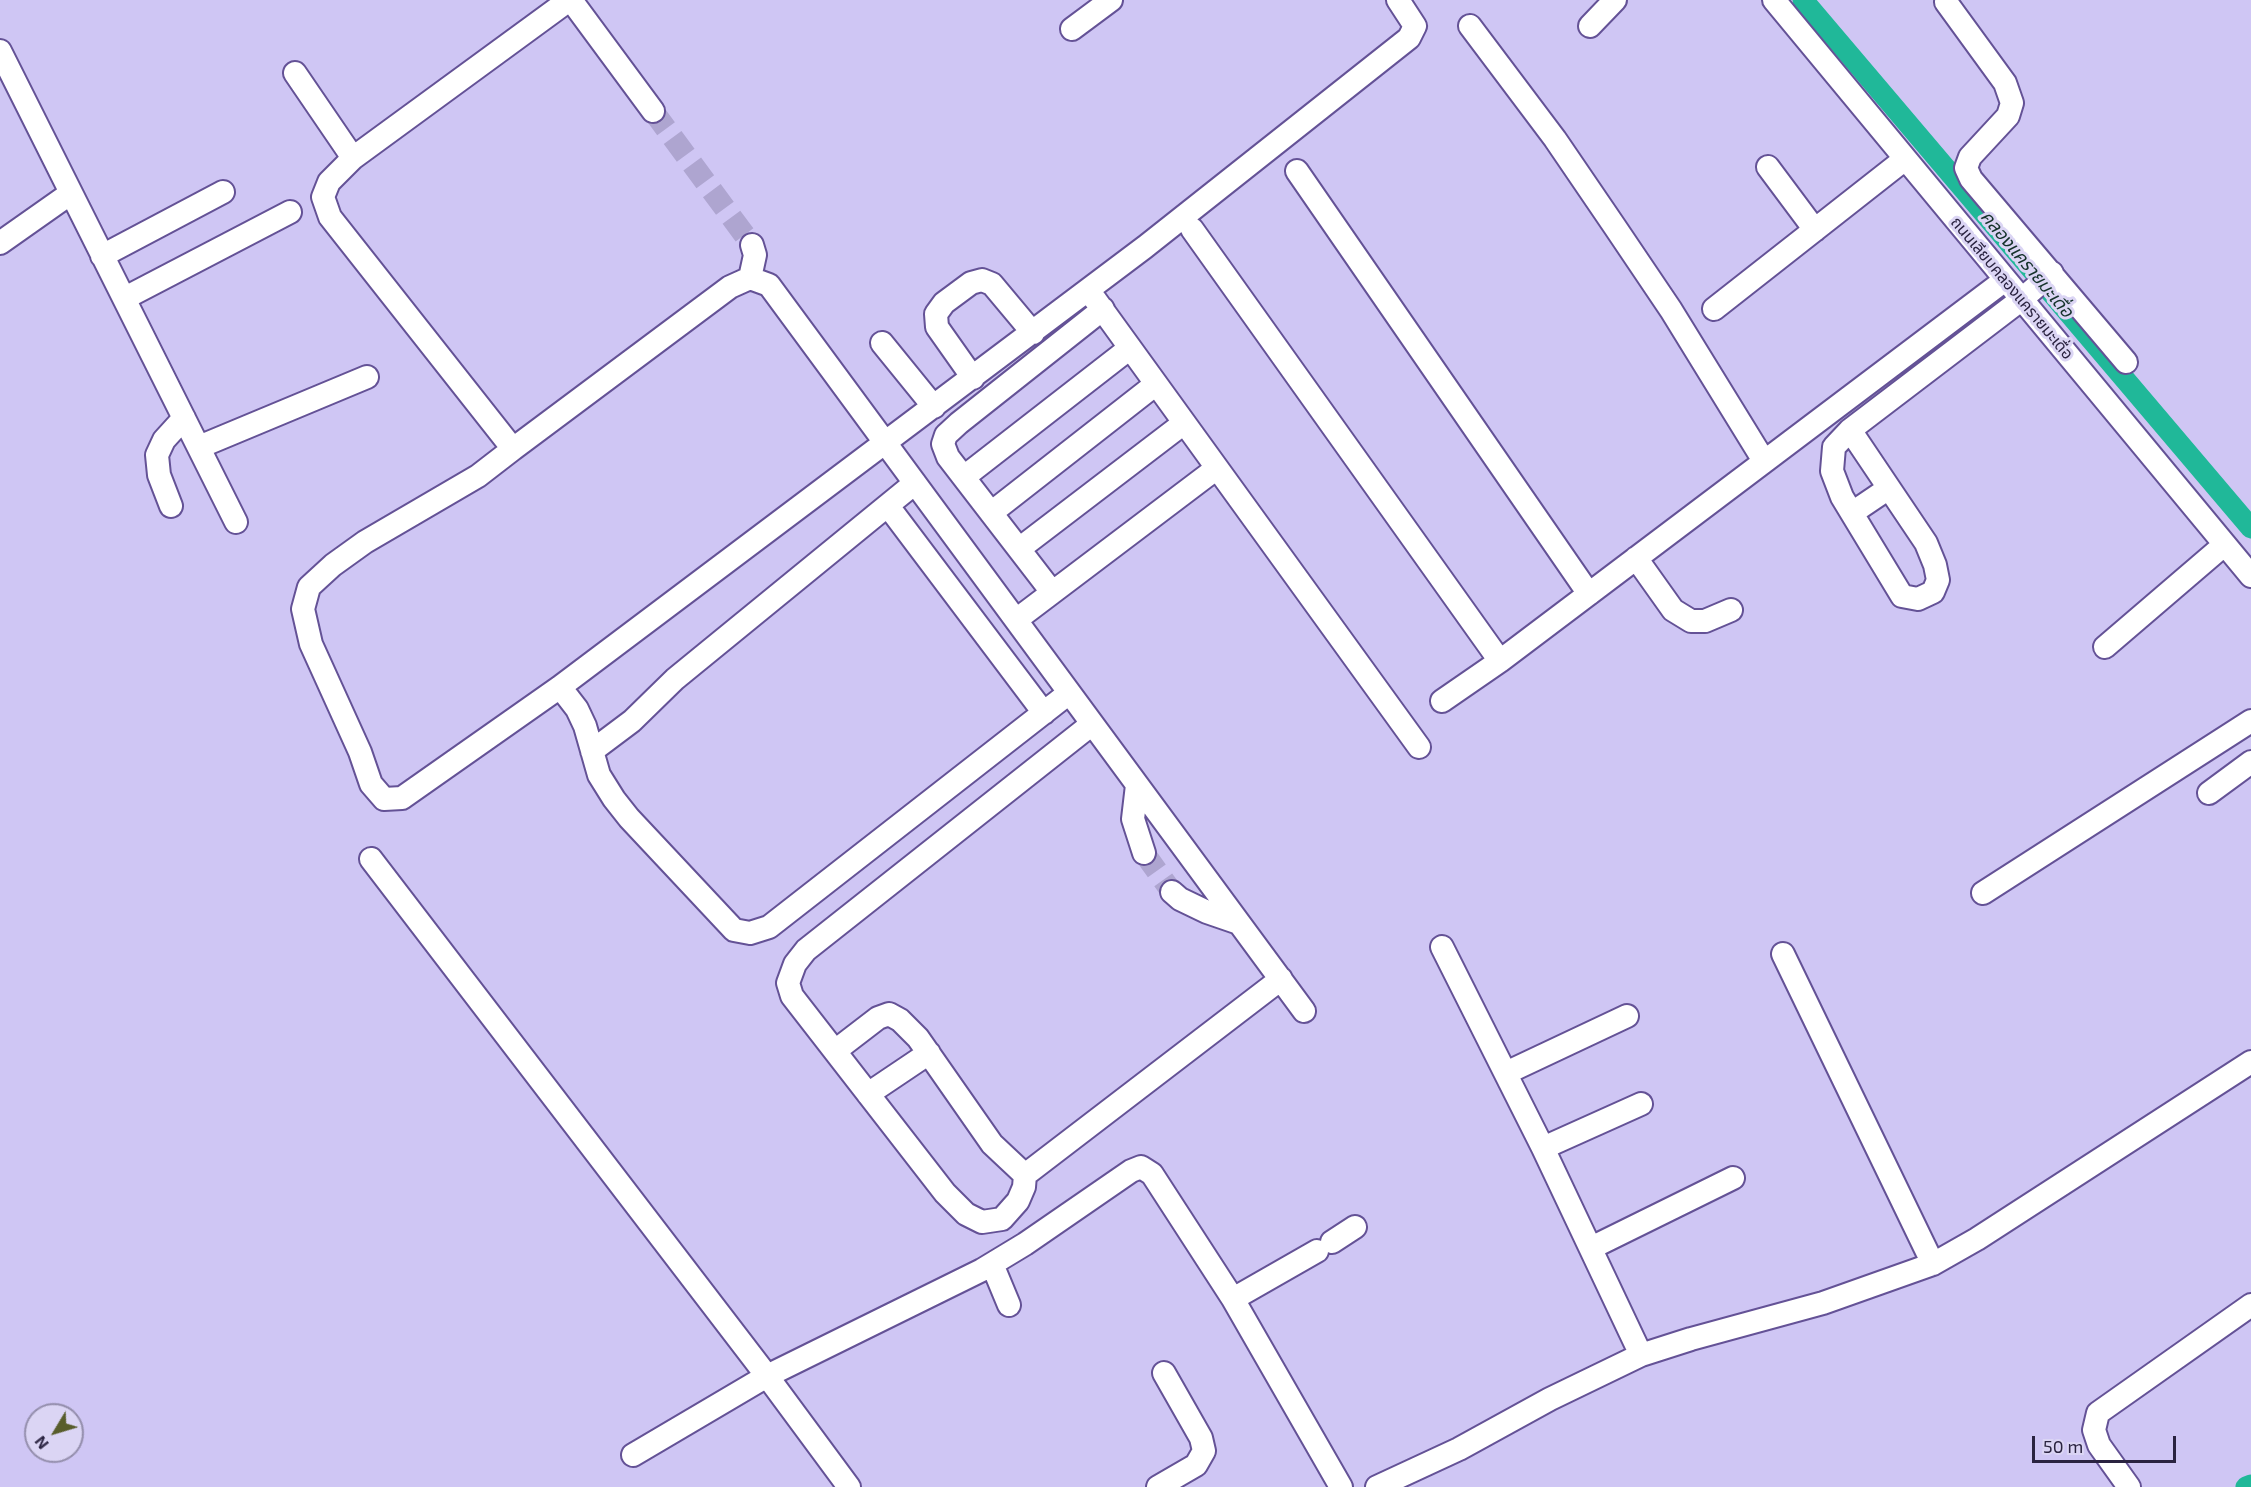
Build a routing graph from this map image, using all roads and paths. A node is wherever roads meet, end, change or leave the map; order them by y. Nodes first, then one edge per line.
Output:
1 (570, 0) edge
2 (1111, 0) edge
3 (1398, 0) edge
4 (1615, 0) edge
5 (1774, 0) edge
6 (1947, 2) dead end
7 (1470, 26) dead end
8 (1590, 26) dead end
9 (1072, 28) dead end
10 (0, 51) edge
11 (295, 73) dead end
12 (653, 111) tunnel mouth
13 (353, 158) junction
14 (1905, 159) junction
15 (1768, 166) dead end
16 (1297, 171) dead end
17 (223, 192) dead end
18 (71, 193) junction
19 (291, 212) dead end
20 (1192, 229) dead end
21 (1815, 230) junction
22 (0, 243) edge
23 (752, 245) tunnel mouth
24 (102, 256) junction
25 (750, 278) junction
26 (2005, 280) junction
27 (2036, 288) junction
28 (1089, 291) junction
29 (125, 298) junction
30 (1103, 309) junction
31 (1714, 309) dead end
32 (1033, 333) junction
33 (882, 343) dead end
34 (1130, 348) junction
35 (2126, 362) dead end
36 (367, 377) dead end
37 (973, 378) junction
38 (1156, 384) junction
39 (934, 407) junction
40 (184, 418) junction
41 (1184, 423) junction
42 (1850, 430) junction
43 (886, 443) junction
44 (199, 447) junction
45 (513, 449) junction
46 (1764, 462) junction
47 (1217, 468) junction
48 (964, 477) junction
49 (915, 483) junction
50 (1889, 488) junction
51 (171, 506) dead end
52 (888, 506) junction
53 (991, 513) junction
54 (1852, 513) junction
55 (236, 522) dead end
56 (2224, 545) junction
57 (1019, 549) junction
58 (1636, 558) junction
59 (2251, 576) edge
60 (1052, 592) junction
61 (1589, 594) junction
62 (1731, 610) dead end
63 (1016, 620) junction
64 (2105, 647) dead end
65 (1500, 661) junction
66 (560, 687) junction
67 (1070, 693) junction
68 (1442, 701) dead end
69 (1044, 713) junction
70 (2251, 721) edge
71 (1092, 724) junction
72 (1419, 747) dead end
73 (592, 751) junction
74 (2251, 762) edge
75 (1137, 785) junction
76 (2209, 793) dead end
77 (1144, 853) tunnel mouth
78 (371, 859) dead end
79 (1172, 892) tunnel mouth
80 (1983, 893) dead end
81 (1239, 923) junction
82 (1442, 947) dead end
83 (1783, 954) dead end
84 (1281, 979) junction
85 (1304, 1011) dead end
86 (1627, 1016) dead end
87 (835, 1051) junction
88 (929, 1053) junction
89 (2251, 1062) edge
90 (1506, 1073) junction
91 (868, 1094) junction
92 (1641, 1104) dead end
93 (1543, 1148) junction
94 (1025, 1175) junction
95 (1732, 1178) dead end
96 (1355, 1227) dead end
97 (1591, 1248) junction
98 (992, 1264) junction
99 (1934, 1264) junction
100 (1233, 1299) junction
101 (1009, 1305) dead end
102 (2251, 1305) edge
103 (1641, 1355) junction
104 (1164, 1373) dead end
105 (766, 1376) junction
106 (633, 1455) dead end
107 (849, 1487) edge
108 (1158, 1487) edge
109 (1341, 1487) edge
110 (1377, 1487) edge
111 (2129, 1487) edge

1 - 12 street
1 - 13 street
2 - 9 street
3 - 28 street
4 - 8 street
5 - 14 street, ถนนเลียบคลองแครายมะเดื่อ
6 - 27 street
7 - 46 street
10 - 18 street
11 - 13 street
13 - 45 street
14 - 21 street
14 - 26 street, ถนนเลียบคลองแครายมะเดื่อ
15 - 21 street
16 - 61 street
17 - 24 street
18 - 22 street
18 - 24 street
19 - 29 street
20 - 65 street
21 - 31 street
23 - 25 street
24 - 29 street
25 - 43 street
25 - 45 street
26 - 27 street, ถนนเลียบคลองแครายมะเดื่อ
26 - 46 street
27 - 35 street
27 - 42 street
27 - 56 street, ถนนเลียบคลองแครายมะเดื่อ
28 - 30 street
28 - 32 street
29 - 40 street
30 - 34 street
30 - 48 street
32 - 37 street
32 - 37 street
33 - 39 street
34 - 38 street
34 - 48 street
36 - 44 street
37 - 39 street
38 - 41 street
38 - 53 street
39 - 43 street
40 - 44 street
40 - 51 street
41 - 47 street
41 - 57 street
42 - 50 street
42 - 54 street
43 - 49 street
43 - 66 street
44 - 55 street
45 - 66 street
46 - 58 street
47 - 60 street
47 - 72 street
48 - 53 street
49 - 52 street
49 - 63 street
50 - 54 street
50 - 54 street
52 - 69 street
52 - 73 street
53 - 57 street
56 - 59 street, ถนนเลียบคลองแครายมะเดื่อ
56 - 64 street
57 - 60 street
58 - 61 street
58 - 62 street
60 - 63 street
61 - 65 street
63 - 67 street
65 - 68 street
66 - 73 street
67 - 69 street
67 - 71 street
69 - 73 street
70 - 80 street
71 - 75 street
71 - 87 street
74 - 76 street
75 - 77 street
75 - 81 street
78 - 105 street
79 - 81 street
81 - 84 street
82 - 90 street
83 - 99 street
84 - 85 street
84 - 94 street
86 - 90 street
87 - 88 street
87 - 91 street
88 - 91 street
88 - 94 street
89 - 99 street
90 - 93 street
91 - 94 street
92 - 93 street
93 - 97 street
95 - 97 street
96 - 100 street
97 - 103 street
98 - 100 street
98 - 101 street
98 - 105 street
99 - 103 street
100 - 109 street
102 - 111 street
103 - 110 street
104 - 108 street
105 - 106 street
105 - 107 street

